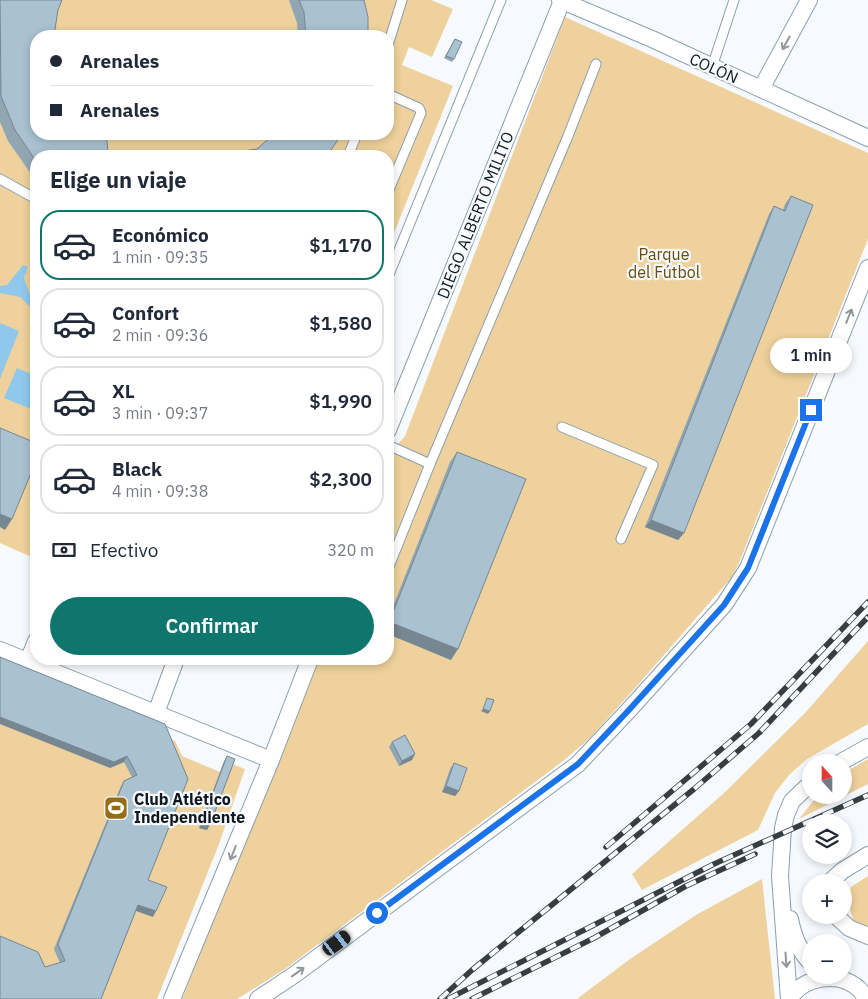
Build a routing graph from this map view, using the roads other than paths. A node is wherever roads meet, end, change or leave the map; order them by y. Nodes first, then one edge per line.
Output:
1 (402, 0) edge
2 (501, 0) edge
3 (561, 0) edge
4 (734, 0) edge
5 (809, 0) edge
6 (585, 5) edge
7 (393, 30) edge
8 (596, 64) dead end
9 (712, 67) junction
10 (761, 89) junction
11 (394, 97) edge
12 (868, 138) edge
13 (394, 178) edge
14 (0, 179) edge
15 (30, 196) edge
16 (394, 262) edge
17 (868, 268) edge
18 (394, 415) edge
19 (562, 428) dead end
20 (394, 448) edge
21 (430, 464) junction
22 (621, 539) dead end
23 (394, 554) edge
24 (0, 650) edge
25 (30, 656) edge
26 (28, 661) joint
27 (38, 665) edge
28 (174, 665) edge
29 (308, 665) edge
30 (156, 713) junction
31 (868, 747) edge
32 (852, 756) edge
33 (271, 760) junction
34 (802, 792) edge
35 (868, 855) edge
36 (839, 874) edge
37 (780, 876) junction
38 (845, 924) edge
39 (868, 936) edge
40 (802, 951) edge
41 (804, 984) edge
42 (849, 984) edge
43 (172, 999) edge
44 (258, 999) edge
45 (789, 999) edge
46 (866, 999) edge

1 - 7 lane
2 - 16 lane
3 - 6 street, COLÓN
3 - 18 street, DIEGO ALBERTO MILITO
4 - 9 lane
5 -> 10 street
6 - 9 street, COLÓN
8 - 21 lane
9 - 10 street, COLÓN
10 - 12 street, COLÓN
11 - 13 lane
14 - 15 lane
44 -> 17 street
19 - 22 lane
20 - 21 lane
21 - 23 lane
24 - 26 street
25 - 26 street
27 - 30 street
28 - 30 street
29 - 33 street
30 - 33 street
31 - 32 street
33 -> 43 street
34 - 37 street
35 - 36 street
37 - 40 street
37 -> 45 street
38 - 39 street
41 - 45 street
42 - 46 street

